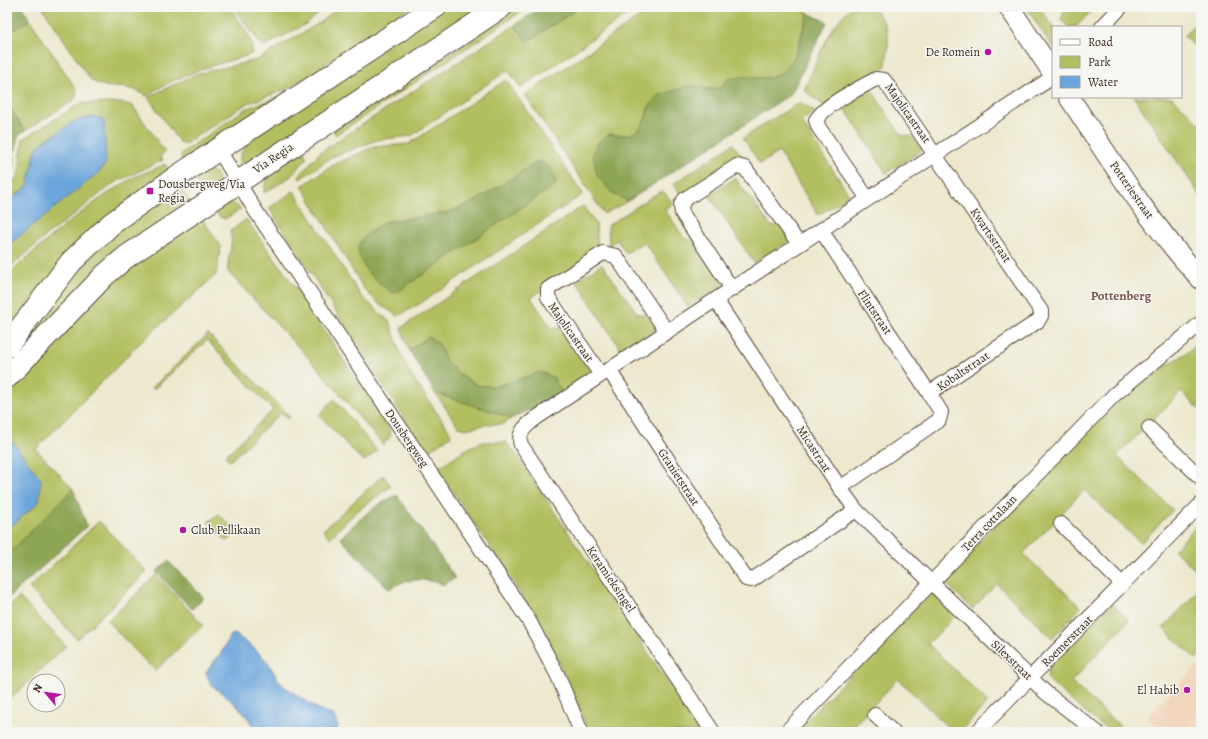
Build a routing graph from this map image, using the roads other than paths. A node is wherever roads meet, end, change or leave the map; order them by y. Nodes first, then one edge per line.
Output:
1 (434, 7) edge
2 (501, 7) edge
3 (1009, 7) edge
4 (1121, 7) edge
5 (1103, 26) edge
6 (1052, 72) edge
7 (1052, 78) edge
8 (1070, 98) edge
9 (219, 150) junction
10 (936, 155) junction
11 (238, 181) junction
12 (868, 199) junction
13 (821, 230) junction
14 (800, 244) junction
15 (1201, 279) edge
16 (732, 289) junction
17 (716, 300) junction
18 (1041, 316) joint
19 (1201, 323) edge
20 (667, 332) junction
21 (7, 346) edge
22 (605, 373) junction
23 (7, 377) edge
24 (929, 393) junction
25 (526, 425) joint
26 (1149, 428) dead end
27 (1201, 478) edge
28 (840, 488) junction
29 (1201, 504) edge
30 (856, 510) junction
31 (1061, 524) dead end
32 (931, 583) junction
33 (1122, 584) junction
34 (1031, 677) junction
35 (875, 715) dead end
36 (581, 732) edge
37 (713, 732) edge
38 (786, 732) edge
39 (893, 732) edge
40 (977, 732) edge
41 (1097, 732) edge

1 - 9 main road
2 - 11 main road, Via Regia
3 - 6 street
4 - 5 street
7 - 10 street, Majolicastraat
8 - 15 street, Potteriestraat
9 - 11 street, Dousbergweg
9 - 21 main road
10 - 12 street, Majolicastraat
10 - 12 street, Majolicastraat
10 - 18 street, Kwartsstraat
11 - 23 main road, Via Regia
11 - 36 street, Dousbergweg
12 - 13 street, Majolicastraat
13 - 14 street, Majolicastraat
13 - 24 street, Flintstraat
14 - 16 street, Majolicastraat
14 - 16 street
16 - 17 street, Majolicastraat
17 - 20 street, Majolicastraat
17 - 28 street, Micastraat
18 - 24 street, Kobaltstraat
19 - 32 street, Terra cottalaan
20 - 22 street, Majolicastraat
20 - 22 street, Majolicastraat
22 - 25 street, Majolicastraat
22 - 30 street, Granietstraat
24 - 28 street, Kobaltstraat
25 - 37 street, Keramieksingel
26 - 27 street
28 - 30 street, Micastraat
29 - 33 street, Roemerstraat
30 - 32 street, Micastraat
31 - 33 street
32 - 34 street, Silexstraat
32 - 38 street, Terra cottalaan
33 - 34 street, Roemerstraat
34 - 40 street, Roemerstraat
34 - 41 street, Silexstraat
35 - 39 street

